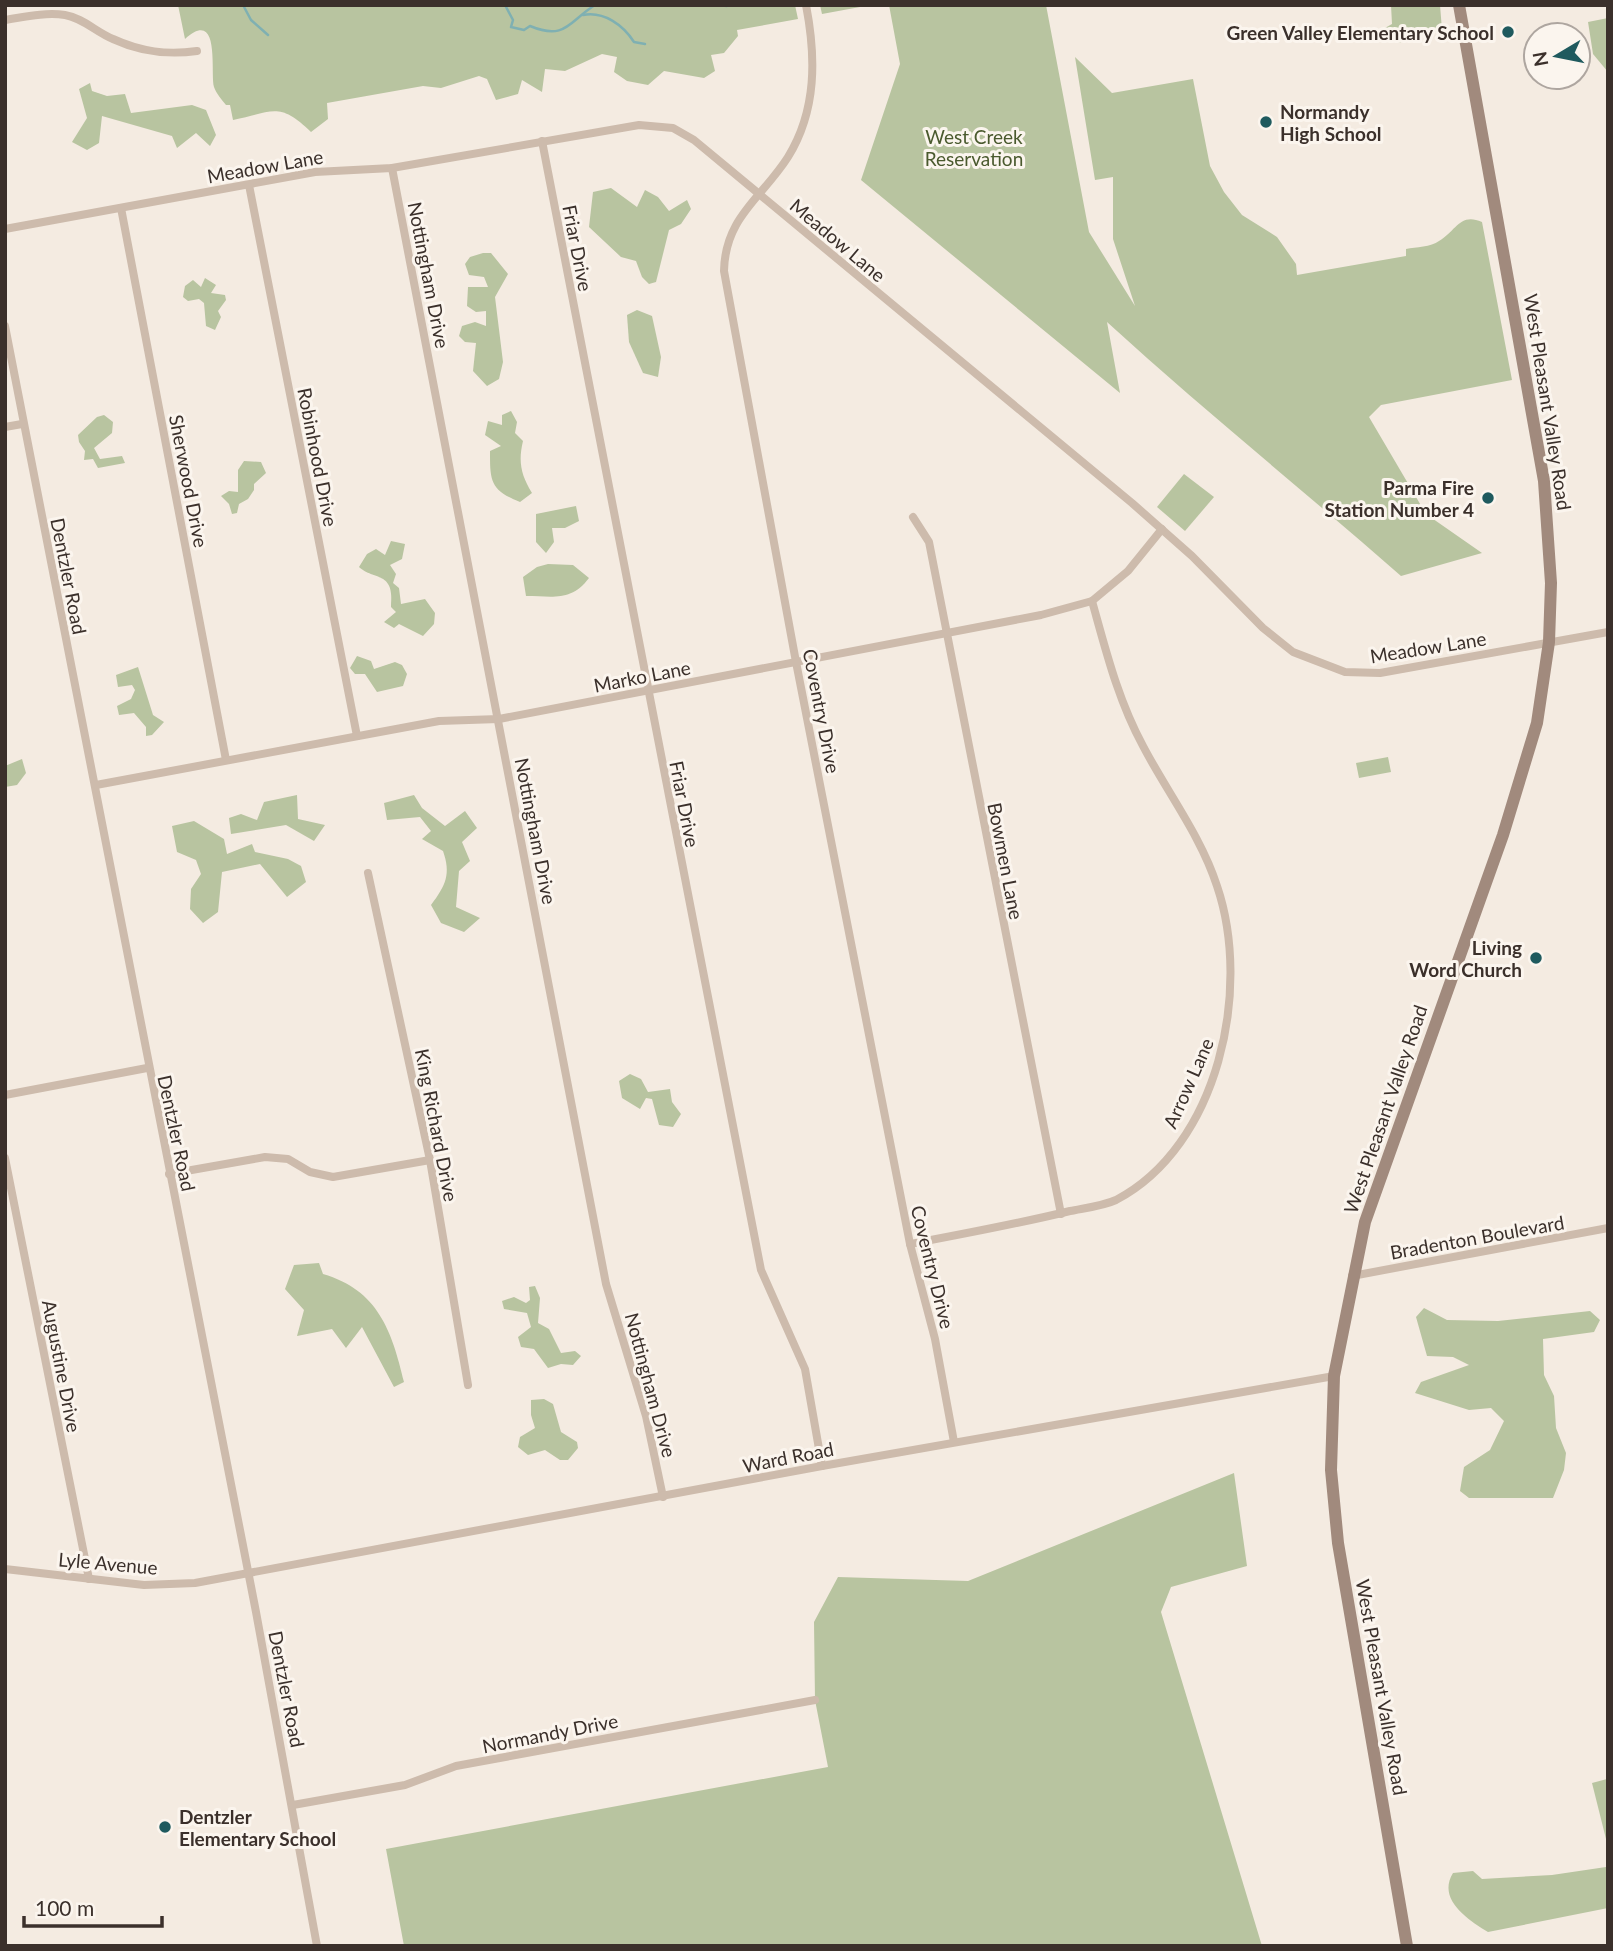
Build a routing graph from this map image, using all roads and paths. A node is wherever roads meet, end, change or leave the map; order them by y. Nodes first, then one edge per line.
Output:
1 (806, 5) edge
2 (1459, 5) edge
3 (5, 20) edge
4 (197, 51) dead end
5 (542, 141) junction
6 (392, 168) junction
7 (249, 185) junction
8 (757, 193) junction
9 (121, 208) junction
10 (5, 229) edge
11 (5, 327) edge
12 (22, 424) junction
13 (5, 427) edge
14 (914, 517) dead end
15 (1162, 529) junction
16 (1093, 601) junction
17 (1608, 632) edge
18 (945, 634) junction
19 (1549, 642) junction
20 (796, 662) junction
21 (647, 691) junction
22 (499, 719) junction
23 (357, 736) junction
24 (226, 761) junction
25 (96, 785) junction
26 (368, 873) dead end
27 (148, 1068) junction
28 (5, 1095) edge
29 (5, 1158) edge
30 (430, 1160) junction
31 (169, 1174) junction
32 (1061, 1214) junction
33 (1608, 1228) edge
34 (910, 1244) junction
35 (1352, 1276) junction
36 (1334, 1376) junction
37 (468, 1385) dead end
38 (954, 1442) junction
39 (822, 1466) junction
40 (663, 1497) junction
41 (5, 1569) edge
42 (248, 1574) junction
43 (89, 1579) junction
44 (815, 1700) dead end
45 (293, 1805) junction
46 (317, 1946) edge
47 (1407, 1946) edge

1 - 8 street, Coventry Drive
2 - 19 main road, West Pleasant Valley Road
3 - 4 street
5 - 6 street, Meadow Lane
5 - 8 street, Meadow Lane
5 - 21 street, Friar Drive
6 - 7 street, Meadow Lane
6 - 22 street, Nottingham Drive
7 - 9 street, Meadow Lane
7 - 23 street, Robinhood Drive
8 - 15 street, Meadow Lane
8 - 20 street, Coventry Drive
9 - 10 street, Meadow Lane
9 - 24 street, Sherwood Drive
11 - 12 street, Dentzler Road
12 - 13 street
12 - 25 street, Dentzler Road
14 - 18 street, Bowmen Lane
15 - 16 street, Marko Lane
15 - 19 street, Meadow Lane
16 - 18 street, Marko Lane
16 - 32 street, Arrow Lane
17 - 19 street, Meadow Lane
18 - 20 street, Marko Lane
18 - 32 street, Bowmen Lane
19 - 35 main road, West Pleasant Valley Road
20 - 21 street, Marko Lane
20 - 34 street, Coventry Drive
21 - 22 street, Marko Lane
21 - 39 street, Friar Drive
22 - 23 street, Marko Lane
22 - 40 street, Nottingham Drive
23 - 24 street, Marko Lane
24 - 25 street, Marko Lane
25 - 27 street, Dentzler Road
26 - 30 street, King Richard Drive
27 - 28 street
27 - 31 street, Dentzler Road
29 - 43 street, Augustine Drive
30 - 31 street
30 - 37 street, King Richard Drive
31 - 42 street, Dentzler Road
32 - 34 street, Arrow Lane
33 - 35 street, Bradenton Boulevard
34 - 38 street, Coventry Drive
35 - 36 main road, West Pleasant Valley Road
36 - 38 street, Ward Road
36 - 47 main road, West Pleasant Valley Road
38 - 39 street, Ward Road
39 - 40 street, Ward Road
40 - 42 street, Ward Road
41 - 43 street, Lyle Avenue
42 - 43 street, Lyle Avenue
42 - 45 street, Dentzler Road
44 - 45 street, Normandy Drive
45 - 46 street, Dentzler Road

